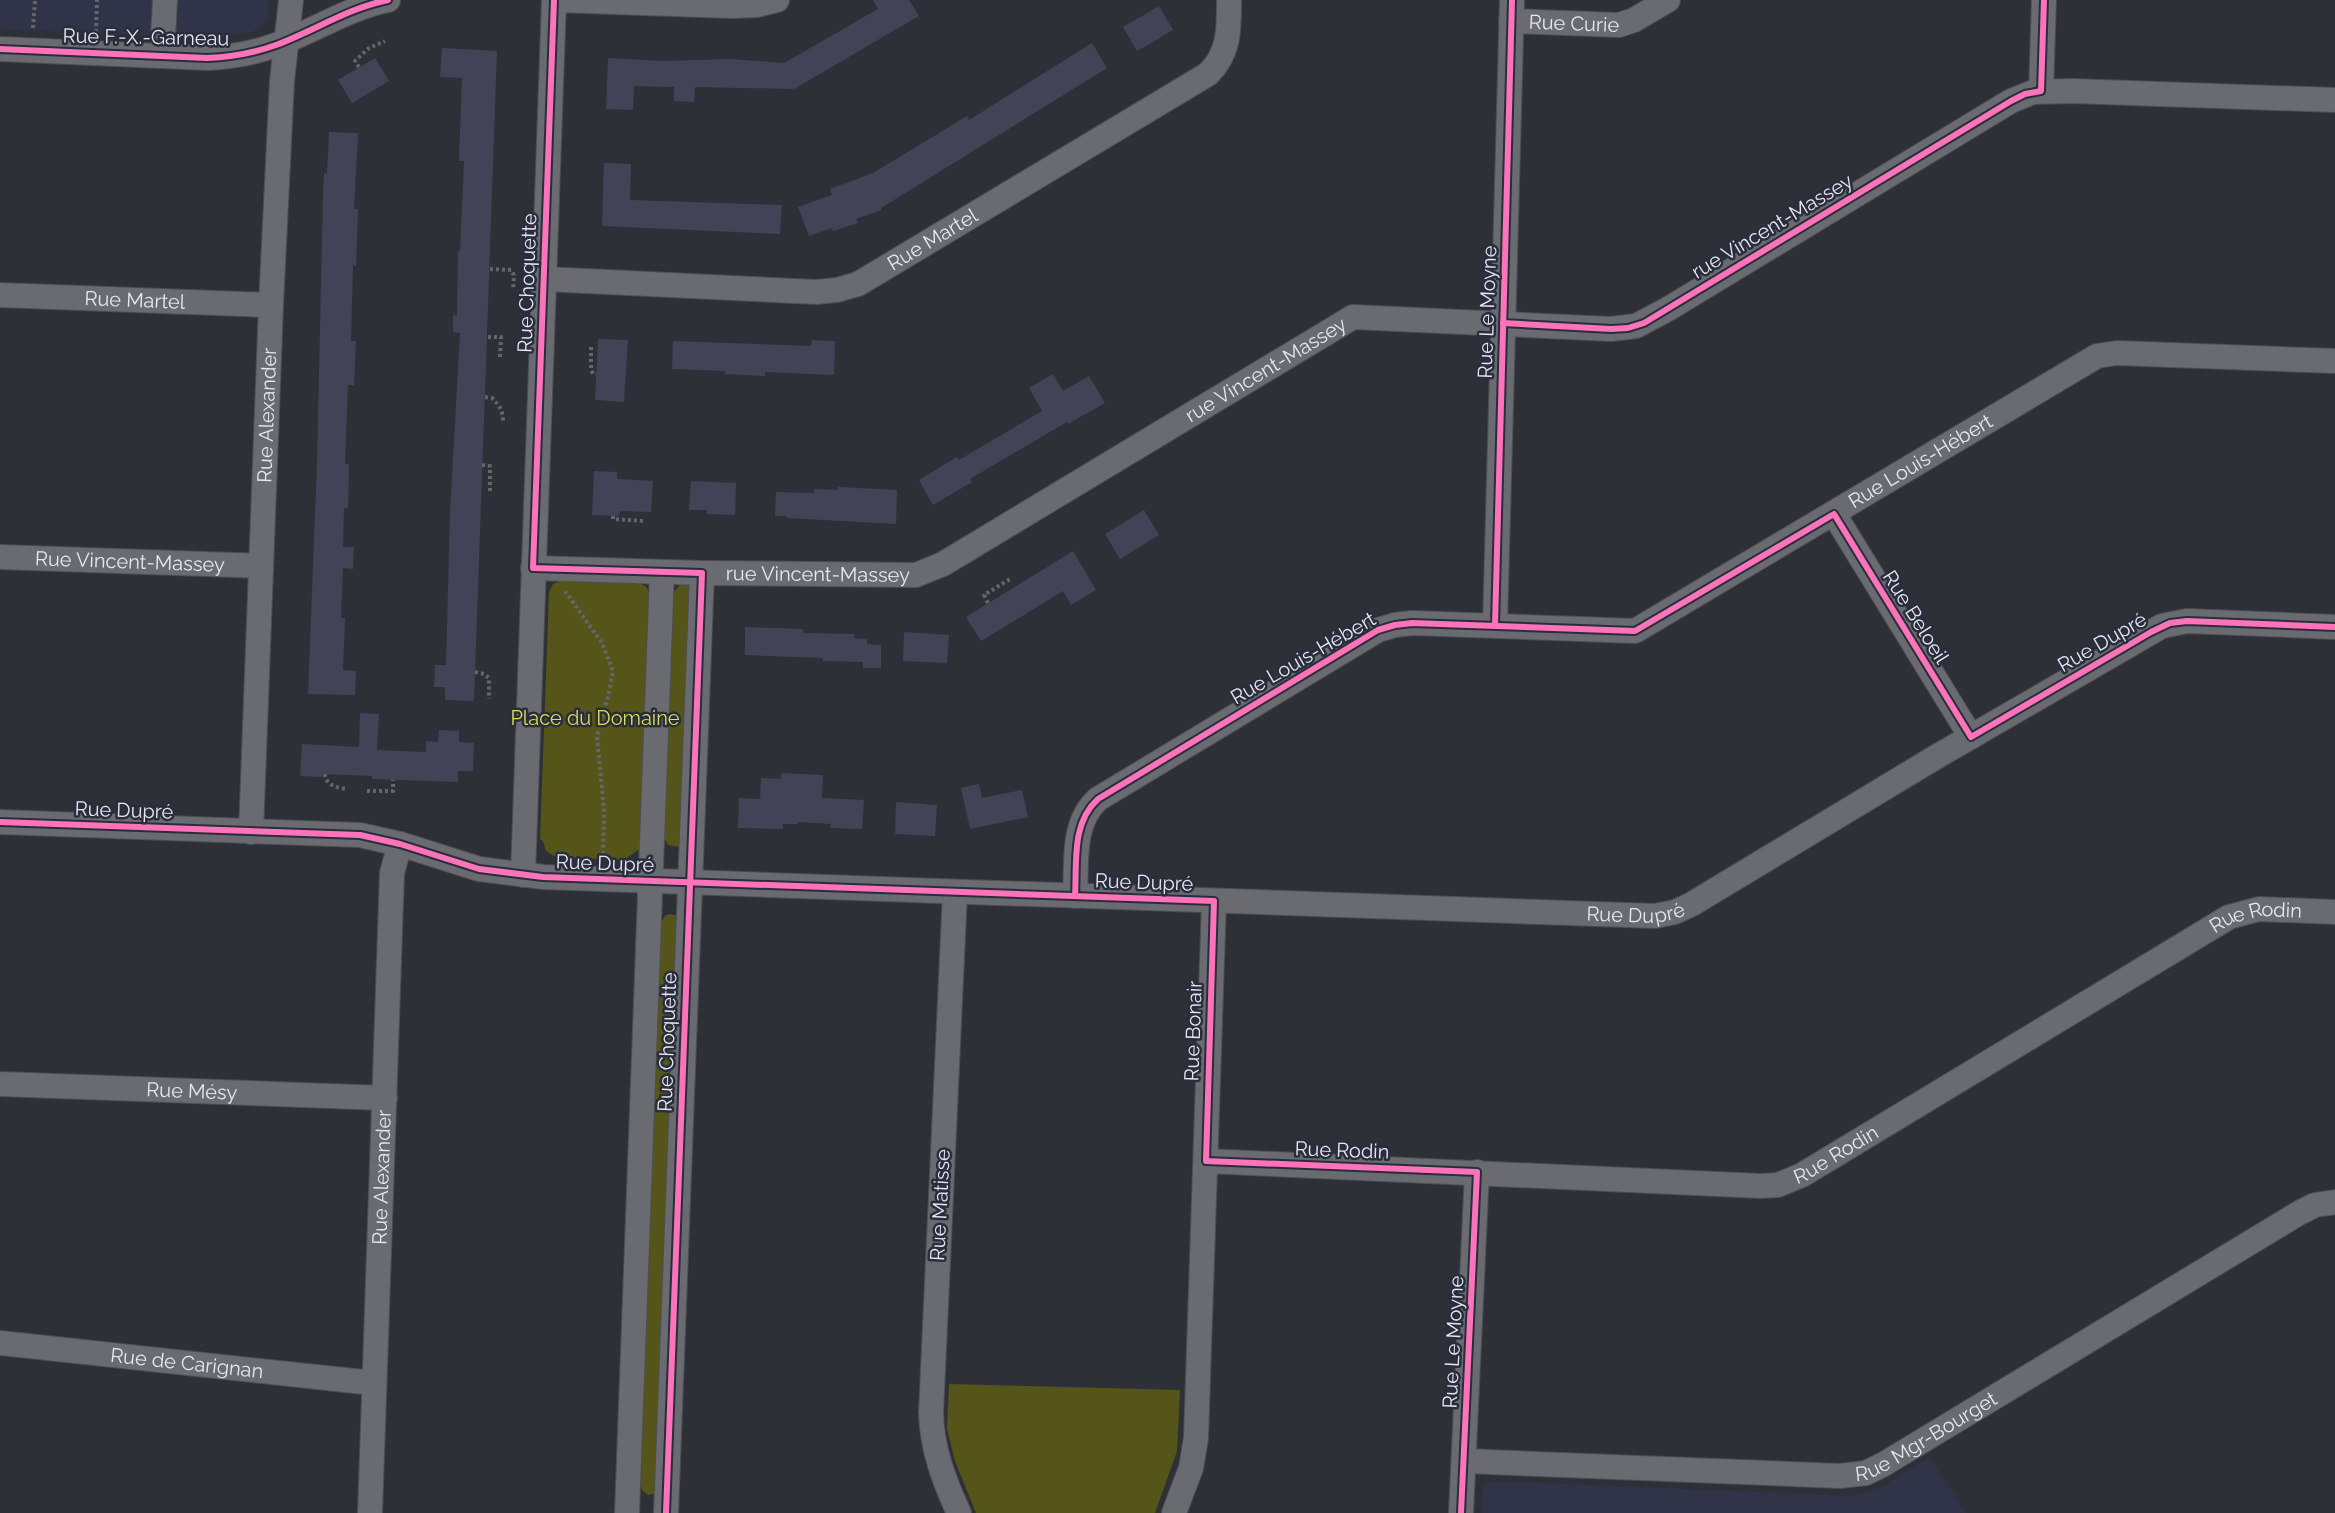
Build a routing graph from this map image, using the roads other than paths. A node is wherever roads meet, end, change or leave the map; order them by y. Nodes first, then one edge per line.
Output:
1 (165, 0) edge
2 (291, 0) edge
3 (388, 0) edge
4 (555, 0) edge
5 (777, 0) edge
6 (1229, 0) edge
7 (1668, 0) edge
8 (2044, 0) edge
9 (1511, 11) edge
10 (286, 40) junction
11 (0, 49) edge
12 (162, 56) junction
13 (2041, 91) junction
14 (2335, 100) edge
15 (544, 279) junction
16 (0, 295) edge
17 (271, 305) junction
18 (1503, 323) junction
19 (2335, 361) edge
20 (1834, 514) junction
21 (0, 558) edge
22 (261, 566) junction
23 (533, 568) junction
24 (662, 572) junction
25 (702, 573) junction
26 (1495, 625) junction
27 (2335, 627) edge
28 (1971, 737) junction
29 (0, 822) edge
30 (251, 832) junction
31 (400, 844) junction
32 (523, 875) junction
33 (652, 882) junction
34 (689, 882) junction
35 (955, 892) junction
36 (1075, 896) junction
37 (1214, 901) junction
38 (2335, 912) edge
39 (0, 1084) edge
40 (385, 1098) junction
41 (1206, 1161) junction
42 (1477, 1172) junction
43 (2335, 1202) edge
44 (0, 1343) edge
45 (373, 1383) junction
46 (1464, 1461) junction
47 (370, 1513) edge
48 (627, 1513) edge
49 (666, 1513) edge
50 (959, 1513) edge
51 (1174, 1513) edge
52 (1461, 1513) edge

1 - 12 street
2 - 10 street, Rue Alexander
3 - 10 street, Rue F.-X.-Garneau
4 - 5 street
4 - 15 street, Rue Choquette
6 - 15 street, Rue Martel
7 - 9 street, Rue Curie
8 - 13 street
9 - 18 street, Rue Le Moyne
10 - 12 street, Rue F.-X.-Garneau
10 - 17 street, Rue Alexander
11 - 12 street, Rue F.-X.-Garneau
13 - 14 street, rue Vincent-Massey
13 - 18 street, rue Vincent-Massey
15 - 23 street, Rue Choquette
16 - 17 street, Rue Martel
17 - 22 street, Rue Alexander
18 - 25 street, rue Vincent-Massey
18 - 26 street, Rue Le Moyne
19 - 20 street, Rue Louis-Hébert
20 - 26 street, Rue Louis-Hébert
20 - 28 street, Rue Beloeil
21 - 22 street, Rue Vincent-Massey
22 - 30 street, Rue Alexander
23 - 24 street, rue Vincent-Massey
23 - 32 street, Rue Choquette
24 - 25 street, rue Vincent-Massey
24 - 33 street, Rue Choquette
25 - 34 street, Rue Choquette
26 - 36 street, Rue Louis-Hébert
27 - 28 street, Rue Dupré
28 - 37 street, Rue Dupré
29 - 30 street, Rue Dupré
30 - 31 street, Rue Dupré
31 - 32 street, Rue Dupré
31 - 40 street, Rue Alexander
32 - 33 street, Rue Dupré
33 - 34 street, Rue Dupré
33 - 48 street, Rue Choquette
34 - 35 street, Rue Dupré
34 - 49 street, Rue Choquette
35 - 36 street, Rue Dupré
35 - 50 street, Rue Matisse
36 - 37 street, Rue Dupré
37 - 41 street, Rue Bonair
38 - 42 street, Rue Rodin
39 - 40 street, Rue Mésy
40 - 45 street, Rue Alexander
41 - 42 street, Rue Rodin
41 - 51 street, Rue Bonair
42 - 46 street, Rue Le Moyne
43 - 46 street, Rue Mgr-Bourget
44 - 45 street, Rue de Carignan
45 - 47 street, Rue Alexander
46 - 52 street, Rue Le Moyne

